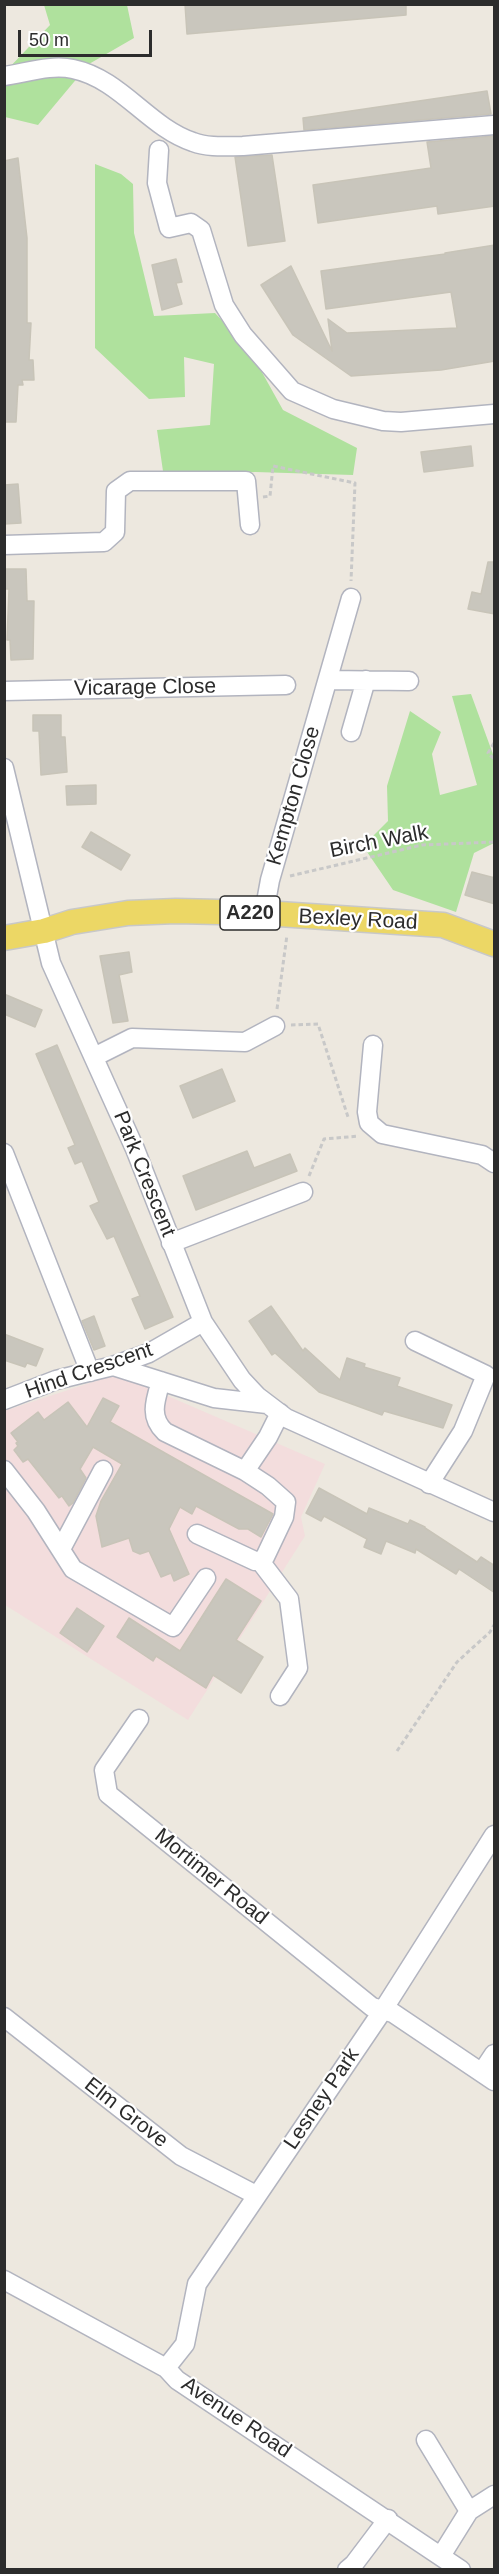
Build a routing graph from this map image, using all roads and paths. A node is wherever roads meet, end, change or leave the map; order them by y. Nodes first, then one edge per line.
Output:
1 (4, 76) edge
2 (495, 125) edge
3 (159, 150) dead end
4 (495, 414) edge
5 (248, 500) junction
6 (250, 525) dead end
7 (4, 545) edge
8 (351, 598) joint
9 (328, 680) junction
10 (366, 680) junction
11 (409, 681) dead end
12 (286, 685) dead end
13 (4, 691) edge
14 (351, 732) dead end
15 (495, 743) edge
16 (495, 759) edge
17 (4, 768) edge
18 (495, 842) edge
19 (270, 880) junction
20 (264, 913) junction
21 (291, 916) junction
22 (44, 931) junction
23 (4, 938) edge
24 (495, 944) edge
25 (275, 1026) junction
26 (373, 1045) dead end
27 (94, 1057) junction
28 (345, 1106) dead end
29 (354, 1136) dead end
30 (4, 1153) edge
31 (495, 1163) edge
32 (303, 1192) joint
33 (171, 1243) junction
34 (203, 1322) junction
35 (415, 1341) dead end
36 (113, 1366) junction
37 (90, 1372) junction
38 (490, 1377) edge
39 (161, 1382) junction
40 (4, 1400) edge
41 (273, 1408) junction
42 (4, 1470) edge
43 (103, 1470) dead end
44 (245, 1471) junction
45 (429, 1484) junction
46 (495, 1512) edge
47 (197, 1534) dead end
48 (61, 1549) junction
49 (260, 1561) junction
50 (206, 1578) dead end
51 (495, 1625) edge
52 (280, 1696) dead end
53 (139, 1719) dead end
54 (397, 1751) dead end
55 (495, 1835) edge
56 (383, 2010) junction
57 (4, 2017) edge
58 (495, 2054) edge
59 (488, 2076) edge
60 (256, 2195) junction
61 (4, 2280) edge
62 (166, 2368) junction
63 (426, 2440) dead end
64 (495, 2495) edge
65 (469, 2511) junction
66 (388, 2519) junction
67 (441, 2556) junction
68 (347, 2570) edge
69 (461, 2570) edge

1 - 2 street
3 - 4 street
5 - 6 street
5 - 7 street
5 - 8 path
8 - 9 street, Kempton Close
9 - 10 street
9 - 19 street, Kempton Close
10 - 11 street
10 - 14 street, Kempton Close
12 - 13 street, Vicarage Close
15 - 16 path
17 - 22 street, Park Crescent
18 - 19 path, Birch Walk
19 - 20 street, Kempton Close
20 - 21 main road, Bexley Road / A220
20 - 22 main road, Bexley Road / A220
21 - 24 main road, Bexley Road / A220
21 - 25 path
22 - 23 main road, Bexley Road / A220
22 - 27 street, Park Crescent
25 - 27 street
25 - 28 path
26 - 31 street
27 - 33 street, Park Crescent
29 - 32 path
30 - 37 street
32 - 33 street
33 - 34 street, Park Crescent
34 - 36 street, Hind Crescent
34 - 41 street, Park Crescent
35 - 38 street
36 - 37 street, Hind Crescent
36 - 39 street, Park Crescent
37 - 40 street, Hind Crescent
38 - 45 street
39 - 41 street, Park Crescent
39 - 44 street
41 - 44 street
41 - 45 street, Park Crescent
42 - 48 street
43 - 48 street
44 - 49 street
45 - 46 street, Park Crescent
47 - 49 street
48 - 50 street
49 - 52 street
51 - 54 path
53 - 56 street, Mortimer Road
55 - 56 street, Lesney Park
56 - 59 street, Mortimer Road
56 - 60 street, Lesney Park
57 - 60 street, Elm Grove
58 - 59 street
60 - 62 street, Lesney Park
61 - 62 street, Avenue Road
62 - 66 street, Avenue Road
63 - 65 street
64 - 65 street
65 - 67 street
66 - 67 street, Avenue Road
66 - 68 street
67 - 69 street, Avenue Road

